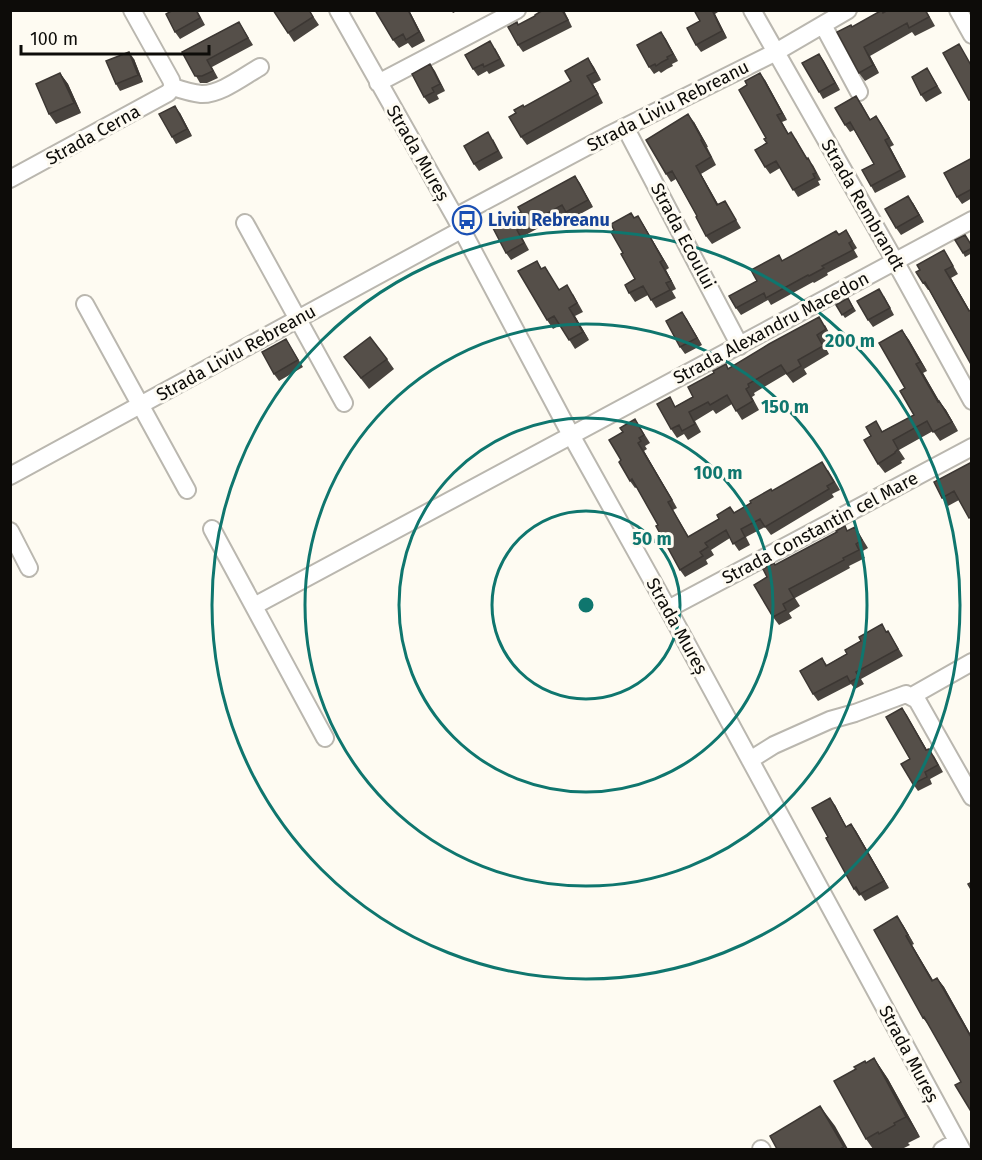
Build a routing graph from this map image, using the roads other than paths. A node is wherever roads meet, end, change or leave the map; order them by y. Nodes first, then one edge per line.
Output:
1 (132, 10) edge
2 (338, 10) edge
3 (517, 10) edge
4 (752, 10) edge
5 (848, 10) edge
6 (958, 10) edge
7 (823, 25) junction
8 (972, 35) edge
9 (776, 52) junction
10 (260, 67) dead end
11 (378, 83) junction
12 (173, 87) junction
13 (859, 92) dead end
14 (625, 127) junction
15 (10, 179) edge
16 (972, 220) edge
17 (245, 223) dead end
18 (458, 224) junction
19 (895, 261) junction
20 (85, 304) dead end
21 (298, 319) junction
22 (740, 346) junction
23 (972, 400) edge
24 (344, 403) dead end
25 (141, 405) junction
26 (571, 435) junction
27 (972, 447) edge
28 (10, 476) edge
29 (187, 490) dead end
30 (212, 529) dead end
31 (10, 531) edge
32 (29, 568) dead end
33 (254, 606) junction
34 (668, 609) junction
35 (972, 662) edge
36 (912, 696) junction
37 (325, 738) dead end
38 (750, 760) junction
39 (972, 797) edge
40 (959, 1145) edge
41 (942, 1149) edge

1 - 12 street
2 - 11 street, Strada Mureș
3 - 11 street
4 - 9 street, Strada Rembrandt
5 - 7 street, Strada Liviu Rebreanu
6 - 8 street
7 - 9 street, Strada Liviu Rebreanu
7 - 13 street
9 - 14 street, Strada Liviu Rebreanu
9 - 19 street, Strada Rembrandt
10 - 12 street
11 - 18 street, Strada Mureș
12 - 15 street, Strada Cerna
14 - 18 street, Strada Liviu Rebreanu
14 - 22 street, Strada Ecoului
16 - 19 street, Strada Alexandru Macedon
17 - 21 street
18 - 21 street, Strada Liviu Rebreanu
18 - 26 street, Strada Mureș
19 - 22 street, Strada Alexandru Macedon
19 - 23 street, Strada Rembrandt
20 - 25 street
21 - 24 street
21 - 25 street, Strada Liviu Rebreanu
22 - 26 street, Strada Alexandru Macedon
25 - 28 street, Strada Liviu Rebreanu
25 - 29 street
26 - 33 street, Strada Alexandru Macedon
26 - 34 street, Strada Mureș
27 - 34 street, Strada Constantin cel Mare
30 - 33 street
31 - 32 street
33 - 37 street
34 - 38 street, Strada Mureș
35 - 36 street
36 - 38 street
36 - 39 street
38 - 40 street, Strada Mureș
40 - 41 street

